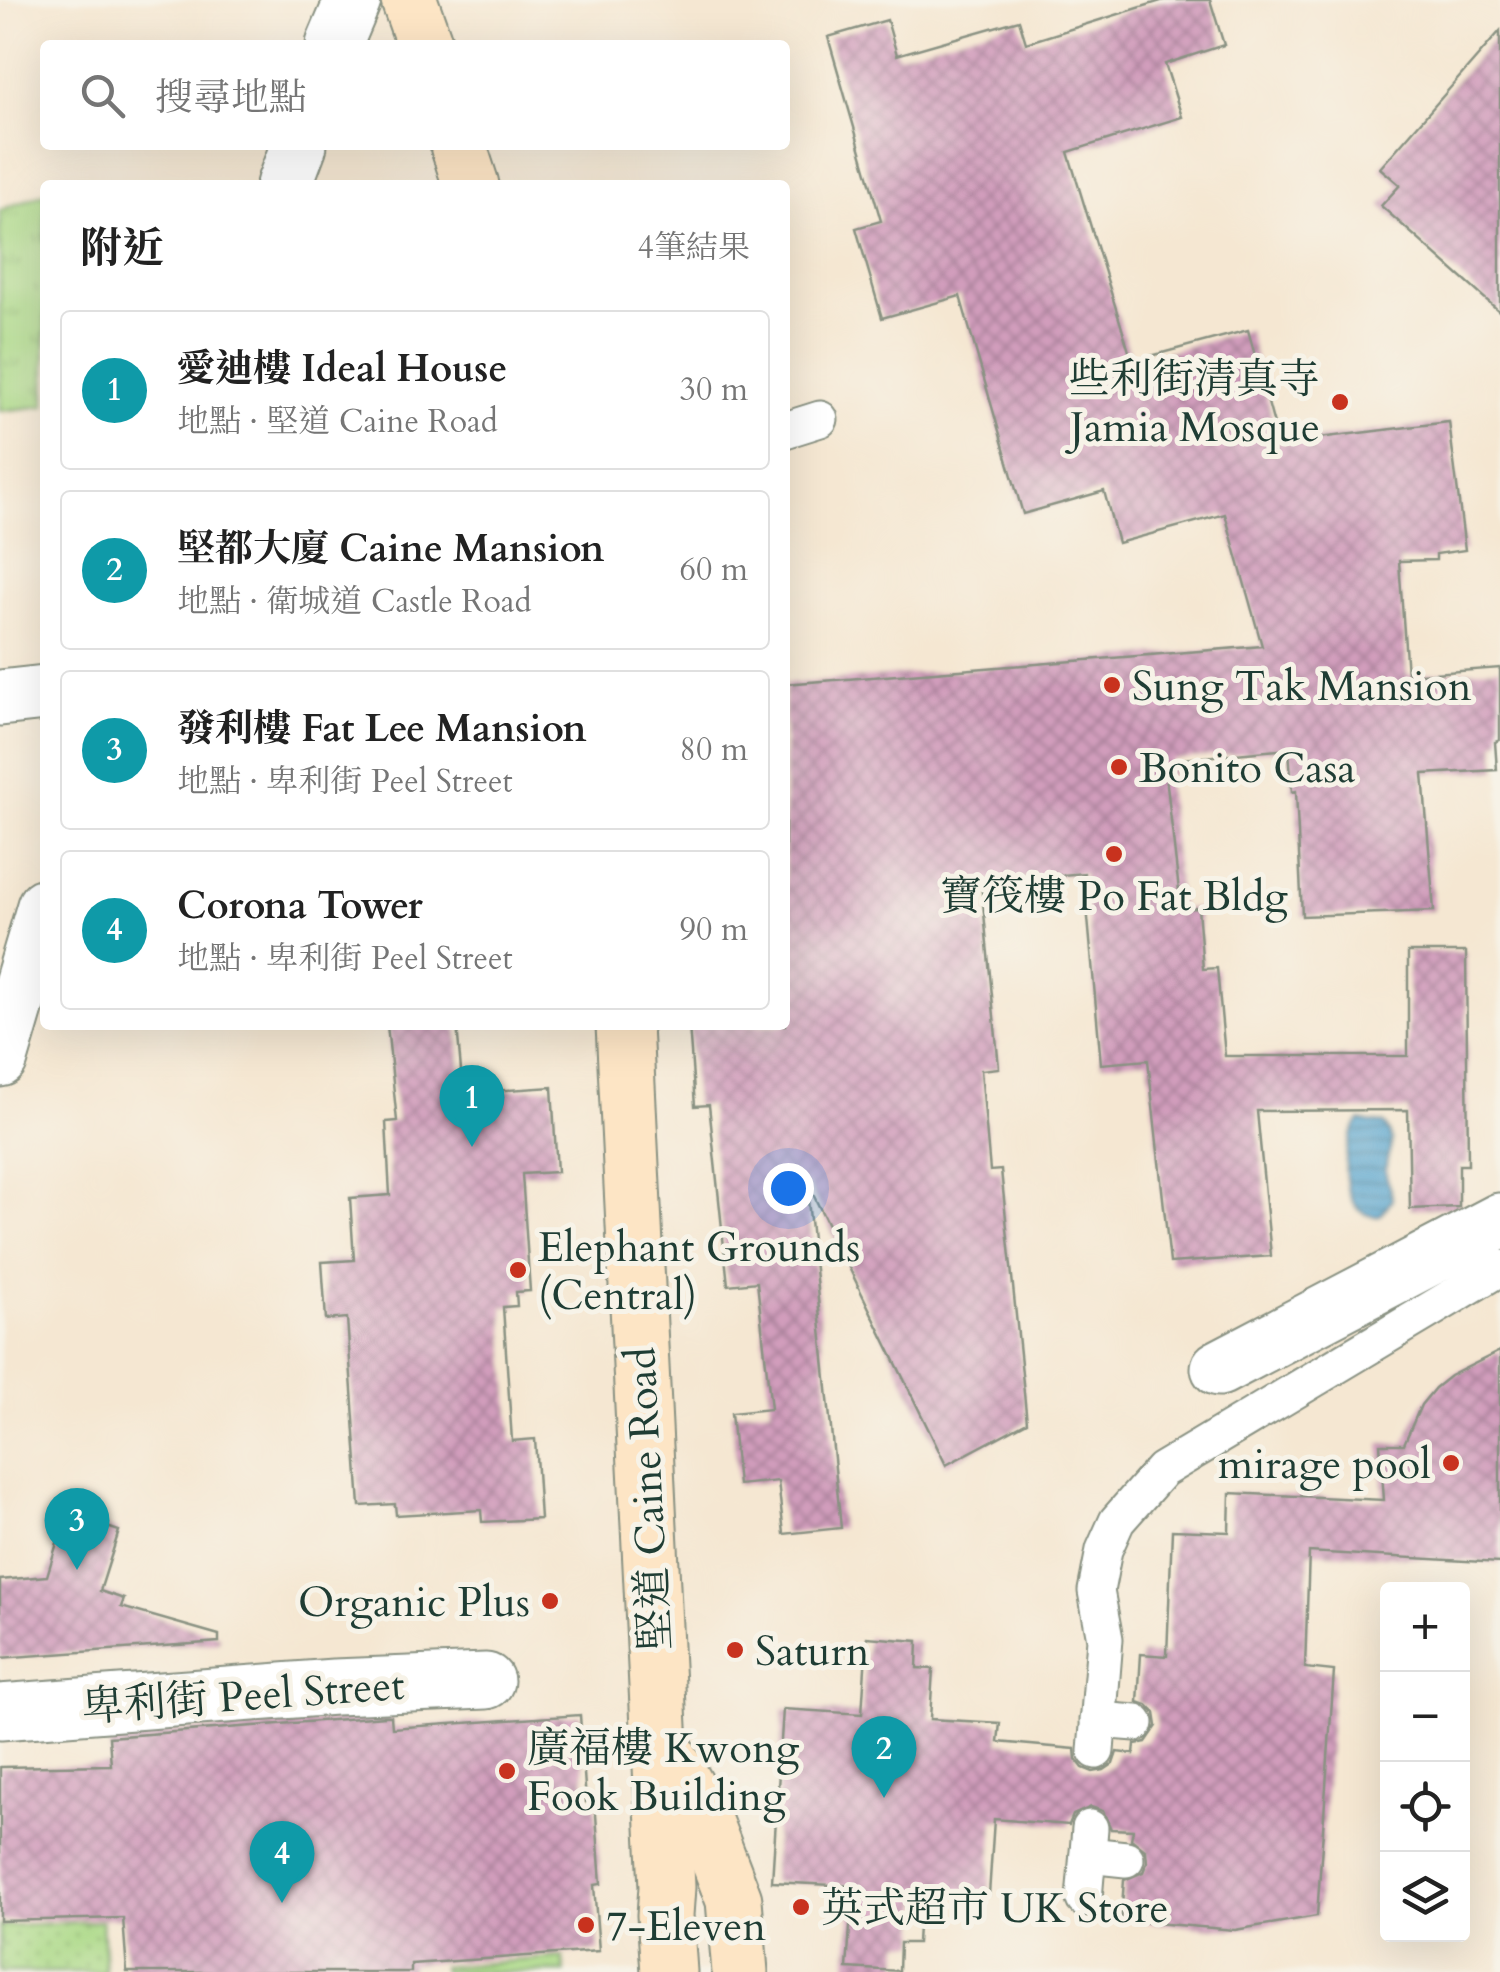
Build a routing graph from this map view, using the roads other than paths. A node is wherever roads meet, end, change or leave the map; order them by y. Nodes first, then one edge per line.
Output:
1 (354, 0) edge
2 (409, 0) edge
3 (336, 40) edge
4 (423, 40) edge
5 (296, 150) edge
6 (460, 150) edge
7 (286, 180) edge
8 (469, 180) edge
9 (820, 419) dead end
10 (790, 428) edge
11 (40, 694) edge
12 (0, 698) edge
13 (40, 923) edge
14 (624, 1030) edge
15 (0, 1058) edge
16 (1500, 1221) edge
17 (1500, 1268) edge
18 (1220, 1368) dead end
19 (486, 1681) dead end
20 (0, 1712) edge
21 (1136, 1723) dead end
22 (659, 1738) junction
23 (1126, 1858) dead end
24 (1084, 1899) dead end
25 (668, 1972) edge
26 (740, 1972) edge

1 - 3 street
2 - 4 main road
5 - 7 street
6 - 8 main road
9 - 10 lane
11 - 12 street
13 - 15 street
14 - 22 main road, 堅道 Caine Road
16 - 18 street
17 - 21 lane
19 - 20 street, 卑利街 Peel Street
22 - 25 main road, 堅道 Caine Road
22 - 26 main road
23 - 24 lane

